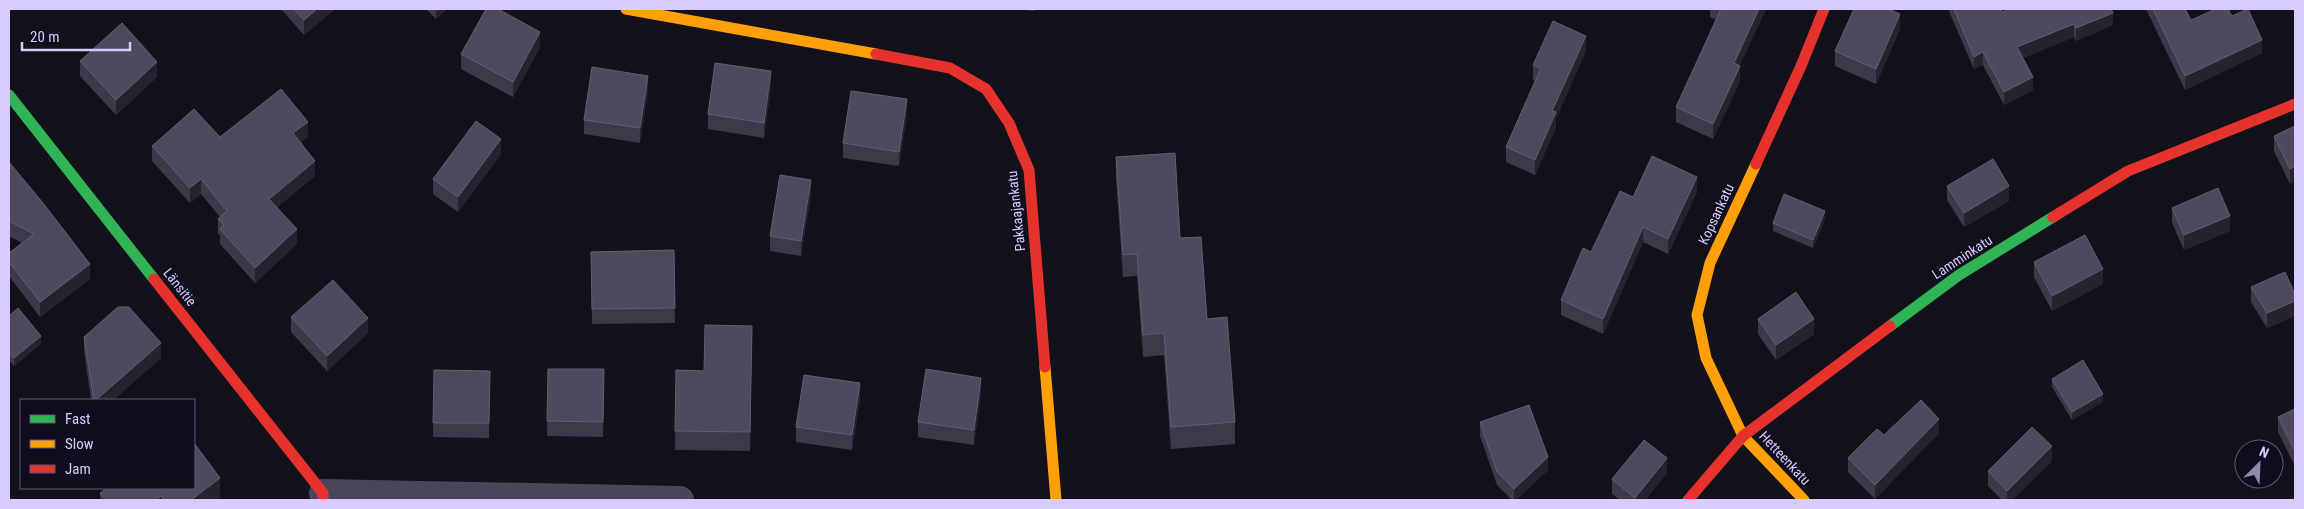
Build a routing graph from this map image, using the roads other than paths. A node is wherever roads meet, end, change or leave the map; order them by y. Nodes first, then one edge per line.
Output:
1 (626, 9) edge
2 (1824, 9) edge
3 (9, 95) edge
4 (2295, 104) edge
5 (1744, 436) junction
6 (323, 496) edge
7 (680, 500) edge
8 (1056, 500) edge
9 (1688, 500) edge
10 (1804, 500) edge

1 - 8 street, Pakkaajankatu
2 - 5 street, Kopsankatu
3 - 6 street, Länsitie
4 - 5 street, Lamminkatu
5 - 9 street, Lamminkatu
5 - 10 street, Hetteenkatu
6 - 7 street

